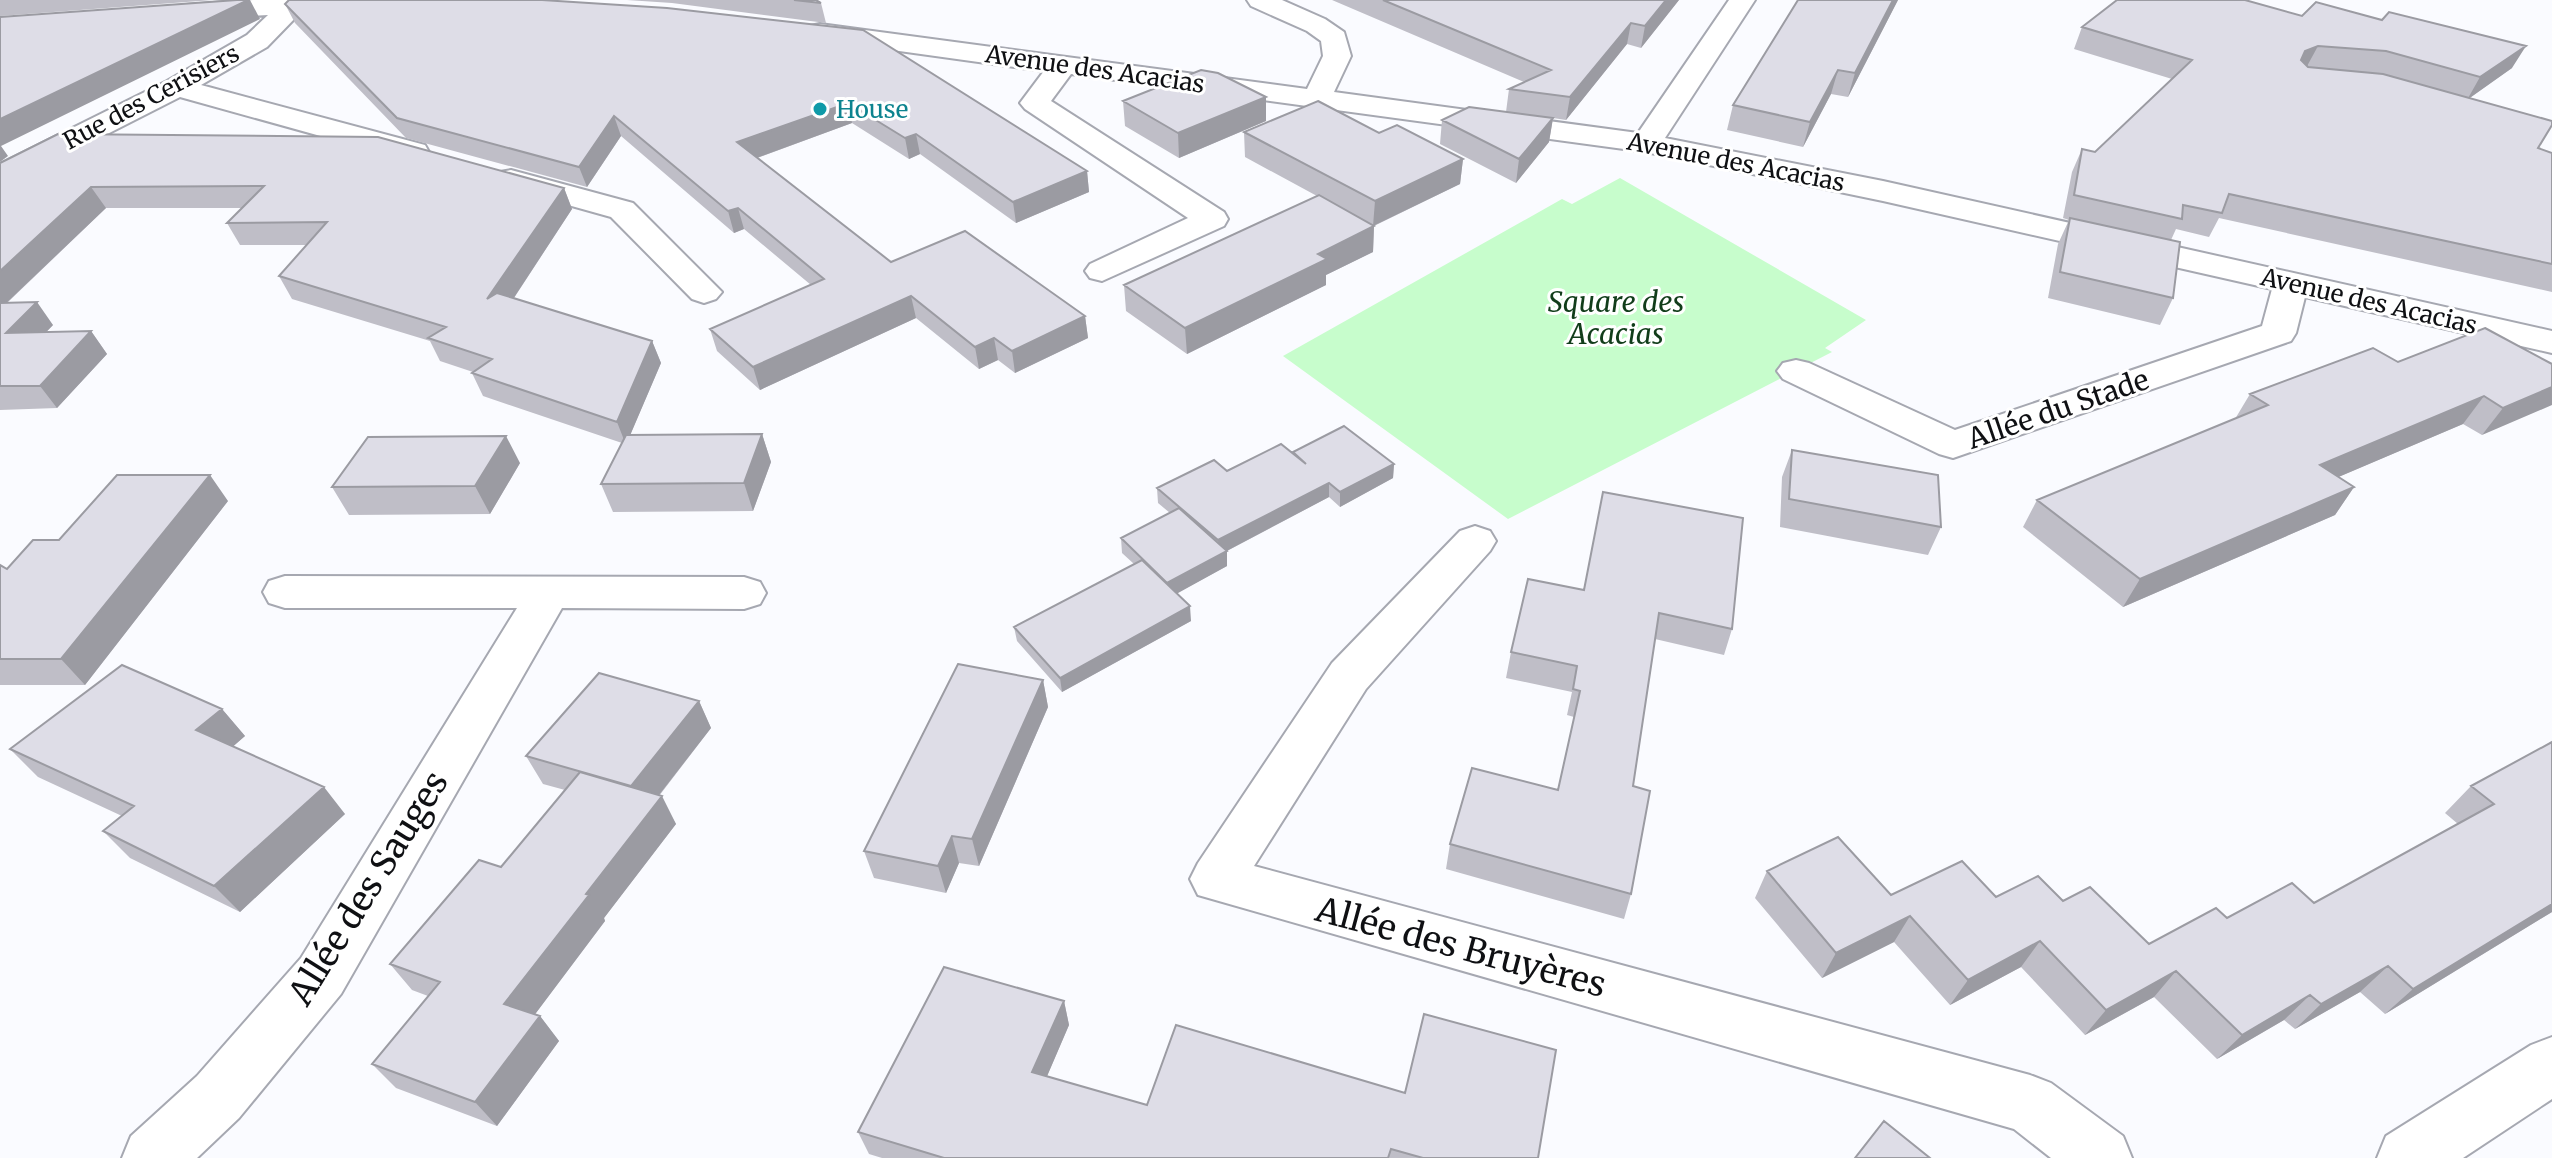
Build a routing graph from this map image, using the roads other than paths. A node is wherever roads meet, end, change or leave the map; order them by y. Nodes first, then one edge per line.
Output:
1 (1260, 0) edge
2 (1742, 0) edge
3 (376, 3) edge
4 (293, 5) junction
5 (174, 12) edge
6 (797, 29) edge
7 (1063, 65) junction
8 (177, 87) junction
9 (1316, 99) junction
10 (1646, 143) junction
11 (438, 159) edge
12 (484, 172) edge
13 (0, 176) edge
14 (1102, 271) dead end
15 (2291, 283) junction
16 (704, 292) dead end
17 (2552, 342) edge
18 (1796, 371) dead end
19 (1475, 541) dead end
20 (285, 592) dead end
21 (549, 593) junction
22 (744, 593) dead end
23 (2552, 1065) edge
24 (153, 1158) edge
25 (2101, 1158) edge
26 (2408, 1158) edge

1 - 9 street
2 - 10 street
3 - 4 street
4 - 5 street
4 - 8 street, Rue des Cerisiers
6 - 7 street, Avenue des Acacias
7 - 9 street, Avenue des Acacias
7 - 14 street
8 - 11 street
8 - 13 street, Rue des Cerisiers
9 - 10 street, Avenue des Acacias
10 - 15 street, Avenue des Acacias
12 - 16 street
15 - 17 street, Avenue des Acacias
15 - 18 street, Allée du Stade
19 - 25 street, Allée des Bruyères
20 - 21 street
21 - 22 street
21 - 24 street, Allée des Sauges
23 - 26 street

